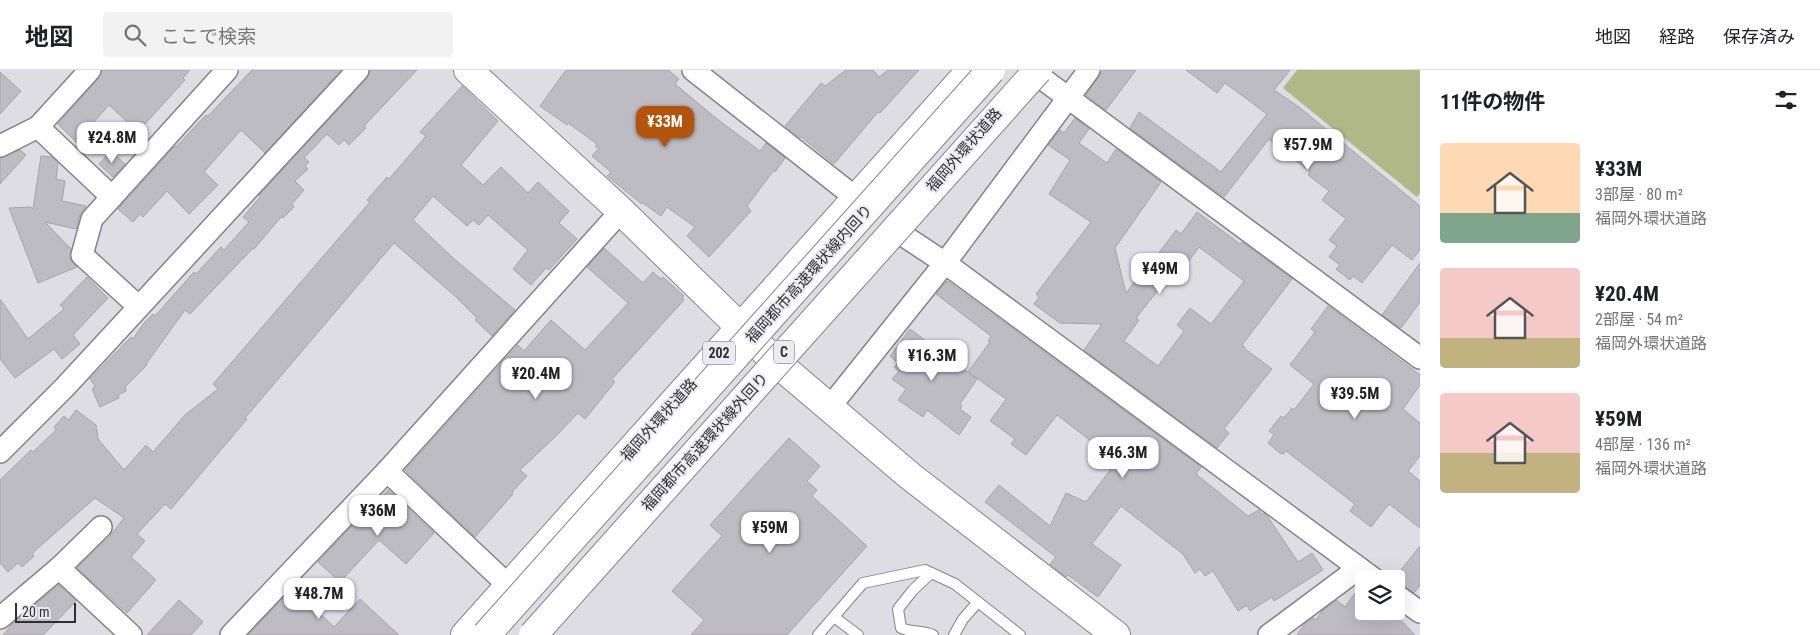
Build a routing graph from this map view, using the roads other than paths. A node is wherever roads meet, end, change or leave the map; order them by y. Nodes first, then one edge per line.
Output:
1 (90, 70) edge
2 (227, 70) edge
3 (358, 70) edge
4 (468, 70) edge
5 (693, 70) edge
6 (972, 70) edge
7 (991, 70) edge
8 (1034, 70) edge
9 (1089, 70) edge
10 (1068, 96) junction
11 (38, 127) junction
12 (0, 146) edge
13 (112, 197) junction
14 (856, 198) junction
15 (621, 212) junction
16 (895, 230) junction
17 (945, 263) junction
18 (139, 307) junction
19 (741, 328) junction
20 (1420, 358) edge
21 (777, 363) junction
22 (829, 408) junction
23 (0, 452) edge
24 (387, 470) junction
25 (101, 527) dead end
26 (59, 568) junction
27 (1363, 570) edge
28 (931, 573) junction
29 (1355, 581) edge
30 (508, 586) junction
31 (1405, 601) edge
32 (978, 602) junction
33 (1420, 612) edge
34 (834, 616) junction
35 (0, 618) edge
36 (131, 635) edge
37 (231, 635) edge
38 (465, 635) edge
39 (486, 635) edge
40 (534, 635) edge
41 (818, 635) edge
42 (858, 635) edge
43 (933, 635) edge
44 (954, 635) edge
45 (1020, 635) edge
46 (1116, 635) edge
47 (1269, 635) edge

1 - 11 street
2 - 13 street
3 - 18 street
4 - 15 main road
5 - 14 street
6 - 14 main road, 福岡外環状道路 / 202
7 - 39 main road, 福岡都市高速環状線内回り / C, bridge
8 - 10 street
8 - 16 main road, 福岡外環状道路
8 - 40 main road, 福岡都市高速環状線外回り / C, bridge
9 - 10 street
10 - 17 street
10 - 20 street
11 - 12 street
11 - 13 street
13 - 18 street
14 - 19 main road, 福岡外環状道路 / 202
15 - 19 main road
15 - 24 street
16 - 17 street
16 - 21 main road, 福岡外環状道路
17 - 22 street
17 - 27 street
18 - 23 street
19 - 21 main road
19 - 30 main road, 福岡外環状道路 / 202
21 - 22 main road
21 - 40 main road, 福岡外環状道路
22 - 46 main road
24 - 30 street
24 - 37 street
25 - 26 street
26 - 35 street
26 - 36 street
28 - 32 lane
28 - 34 lane
28 - 43 lane
29 - 47 street
30 - 38 main road, 福岡外環状道路 / 202
31 - 33 street
32 - 44 lane
32 - 45 lane
34 - 41 lane
34 - 42 lane

